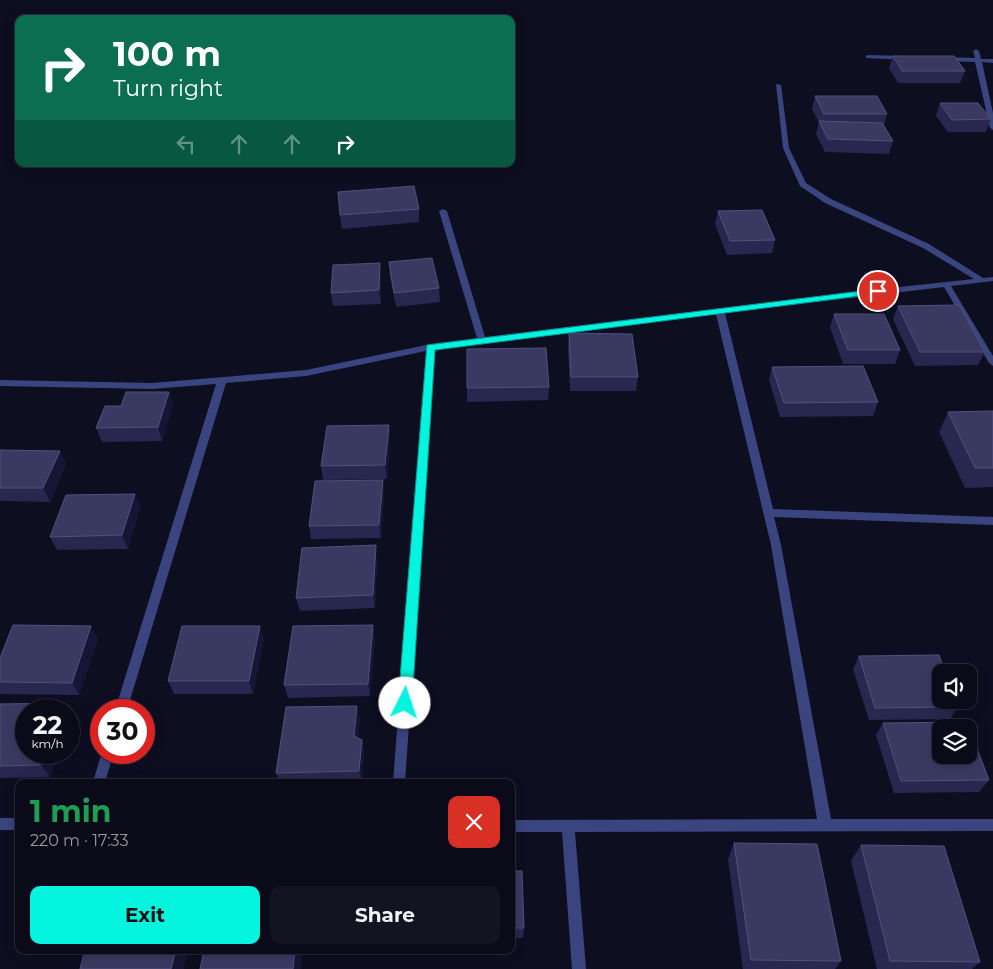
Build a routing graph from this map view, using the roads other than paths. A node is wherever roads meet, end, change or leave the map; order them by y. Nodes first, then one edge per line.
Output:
1 (976, 51) dead end
2 (868, 56) dead end
3 (914, 58) edge
4 (932, 59) edge
5 (978, 61) junction
6 (993, 61) edge
7 (778, 85) dead end
8 (993, 128) edge
9 (443, 211) dead end
10 (993, 279) edge
11 (980, 280) junction
12 (946, 284) junction
13 (720, 311) junction
14 (482, 341) junction
15 (431, 347) junction
16 (993, 363) edge
17 (222, 380) junction
18 (1, 384) edge
19 (768, 514) junction
20 (993, 521) edge
21 (124, 699) edge
22 (104, 764) edge
23 (99, 779) edge
24 (399, 779) edge
25 (0, 824) edge
26 (15, 824) edge
27 (825, 825) junction
28 (515, 826) edge
29 (568, 826) junction
30 (993, 826) edge
31 (579, 969) edge

1 - 5 street
2 - 3 street
4 - 5 street
5 - 6 street
5 - 8 street
7 - 11 street
9 - 14 street
10 - 11 street
11 - 12 street
12 - 13 street
12 - 16 street
13 - 14 street
13 - 19 street
14 - 15 street
15 - 17 street
15 - 24 street
17 - 18 street
17 - 21 street
19 - 20 street
19 - 27 street
22 - 23 street
25 - 26 street
27 - 29 street
27 - 30 street
28 - 29 street
29 - 31 street

